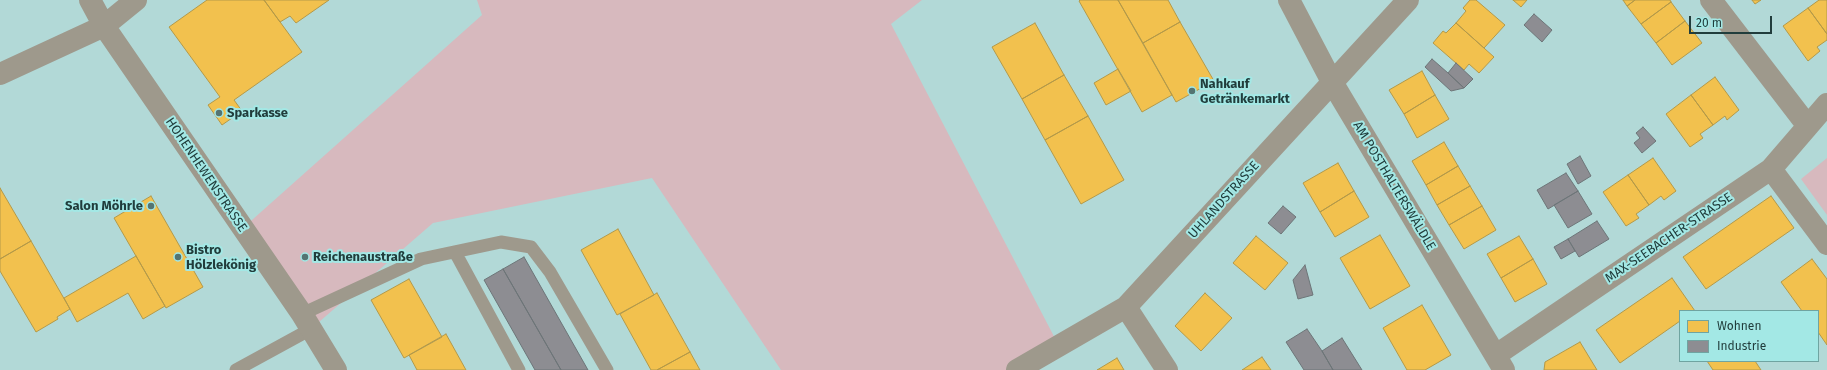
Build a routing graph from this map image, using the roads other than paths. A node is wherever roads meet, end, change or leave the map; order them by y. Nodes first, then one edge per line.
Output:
1 (90, 0) edge
2 (136, 0) edge
3 (1289, 0) edge
4 (1408, 0) edge
5 (1711, 0) edge
6 (104, 26) junction
7 (0, 74) edge
8 (1332, 82) junction
9 (1827, 104) edge
10 (1807, 125) junction
11 (1771, 169) junction
12 (1827, 244) edge
13 (455, 252) junction
14 (1126, 307) junction
15 (306, 321) junction
16 (1500, 363) edge
17 (236, 370) edge
18 (336, 370) edge
19 (519, 370) edge
20 (607, 370) edge
21 (1017, 370) edge
22 (1167, 370) edge

1 - 6 street, HOHENHEWENSTRASSE
2 - 6 street
3 - 8 street, AM POSTHALTERSWÄLDLE
4 - 8 street, UHLANDSTRASSE
5 - 10 street
6 - 7 street
6 - 15 street, HOHENHEWENSTRASSE
8 - 14 street, UHLANDSTRASSE
8 - 16 street, AM POSTHALTERSWÄLDLE
9 - 10 street, MAX-SEEBACHER-STRASSE
10 - 11 street, MAX-SEEBACHER-STRASSE
11 - 12 street
11 - 16 street, MAX-SEEBACHER-STRASSE
13 - 15 lane
13 - 19 lane
13 - 20 lane
14 - 21 street, UHLANDSTRASSE
14 - 22 street
15 - 17 lane
15 - 18 street, HOHENHEWENSTRASSE

